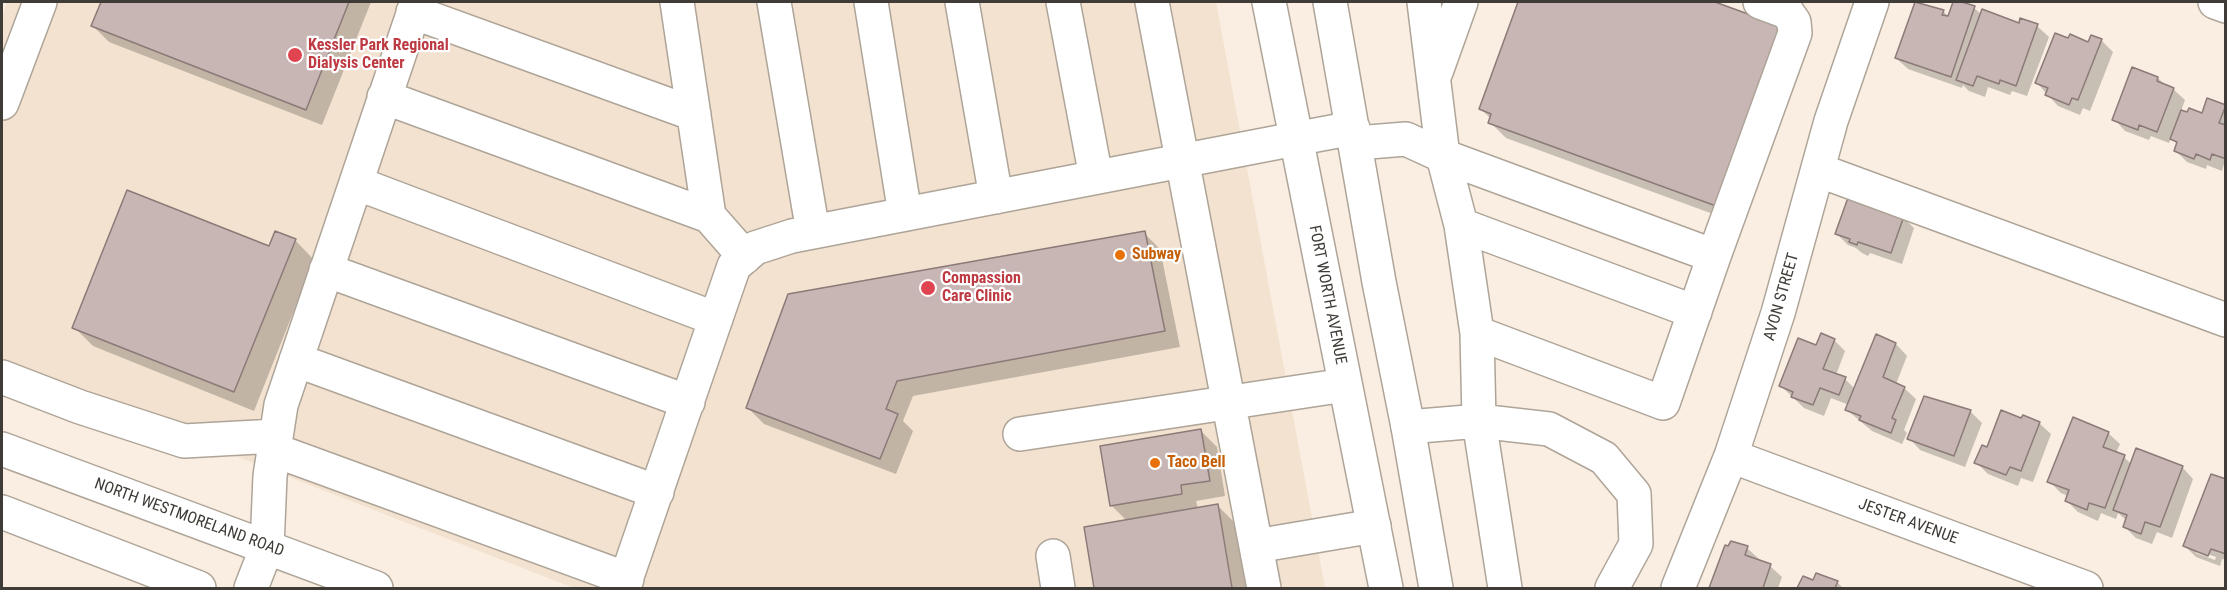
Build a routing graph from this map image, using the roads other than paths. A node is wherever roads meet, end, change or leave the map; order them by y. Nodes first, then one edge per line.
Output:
1 (40, 2) edge
2 (677, 2) edge
3 (774, 2) edge
4 (871, 2) edge
5 (962, 2) edge
6 (1063, 2) edge
7 (1152, 2) edge
8 (1269, 2) edge
9 (1330, 2) edge
10 (1424, 2) edge
11 (1461, 2) edge
12 (1760, 2) edge
13 (1872, 2) edge
14 (2215, 2) edge
15 (2226, 6) edge
16 (415, 7) edge
17 (1433, 79) junction
18 (384, 97) junction
19 (2, 103) edge
20 (694, 114) junction
21 (1354, 136) junction
22 (1295, 139) junction
23 (1443, 156) junction
24 (1182, 161) junction
25 (1818, 170) junction
26 (1096, 177) junction
27 (356, 183) junction
28 (996, 197) junction
29 (905, 214) junction
30 (709, 216) junction
31 (1461, 225) junction
32 (813, 232) junction
33 (1714, 256) junction
34 (745, 257) junction
35 (326, 270) junction
36 (1695, 312) junction
37 (716, 319) junction
38 (2226, 320) edge
39 (1477, 333) junction
40 (296, 360) junction
41 (2, 377) edge
42 (1345, 386) junction
43 (688, 402) junction
44 (1229, 404) junction
45 (1479, 422) junction
46 (1408, 428) junction
47 (1020, 434) dead end
48 (275, 443) junction
49 (2, 449) edge
50 (1731, 456) junction
51 (657, 492) junction
52 (2, 512) edge
53 (1374, 526) junction
54 (1256, 546) junction
55 (267, 547) junction
56 (1053, 556) dead end
57 (625, 584) edge
58 (200, 588) edge
59 (251, 588) edge
60 (375, 588) edge
61 (1058, 588) edge
62 (1264, 588) edge
63 (1386, 588) edge
64 (1436, 588) edge
65 (1505, 588) edge
66 (1612, 588) edge
67 (1678, 588) edge
68 (2086, 588) edge

1 - 19 main road
2 - 20 main road
3 - 32 main road
4 - 29 main road
5 - 28 main road
6 - 26 main road
7 - 24 main road
8 - 22 main road, FORT WORTH AVENUE
9 - 21 main road
10 - 17 main road
11 - 17 main road
12 - 33 main road
13 - 25 main road, AVON STREET
14 - 15 main road
16 - 18 main road
16 - 20 main road
17 - 23 main road
18 - 27 main road
18 - 30 main road
20 - 30 main road
21 - 22 main road
21 - 23 main road
21 - 46 main road
22 - 24 main road
22 - 42 main road, FORT WORTH AVENUE
23 - 31 main road
23 - 33 main road
24 - 26 main road
24 - 44 main road
25 - 38 main road
25 - 50 main road, AVON STREET
26 - 28 main road
27 - 35 main road
27 - 37 main road
28 - 29 main road
29 - 32 main road
30 - 34 main road
31 - 36 main road
31 - 39 main road
32 - 34 main road
33 - 36 main road
34 - 37 main road
35 - 40 main road
35 - 43 main road
36 - 39 main road
37 - 43 main road
39 - 45 main road
40 - 48 main road
40 - 51 main road
41 - 48 main road
42 - 44 main road
42 - 53 main road, FORT WORTH AVENUE
43 - 51 main road
44 - 47 main road
44 - 54 main road
45 - 46 main road
45 - 65 main road
45 - 66 main road
46 - 64 main road
48 - 55 main road
48 - 57 main road
49 - 55 main road, NORTH WESTMORELAND ROAD
50 - 67 main road, AVON STREET
50 - 68 main road, JESTER AVENUE
51 - 57 main road
52 - 58 main road
53 - 54 main road
53 - 63 main road, FORT WORTH AVENUE
54 - 62 main road
55 - 59 main road
55 - 60 main road, NORTH WESTMORELAND ROAD
56 - 61 main road

